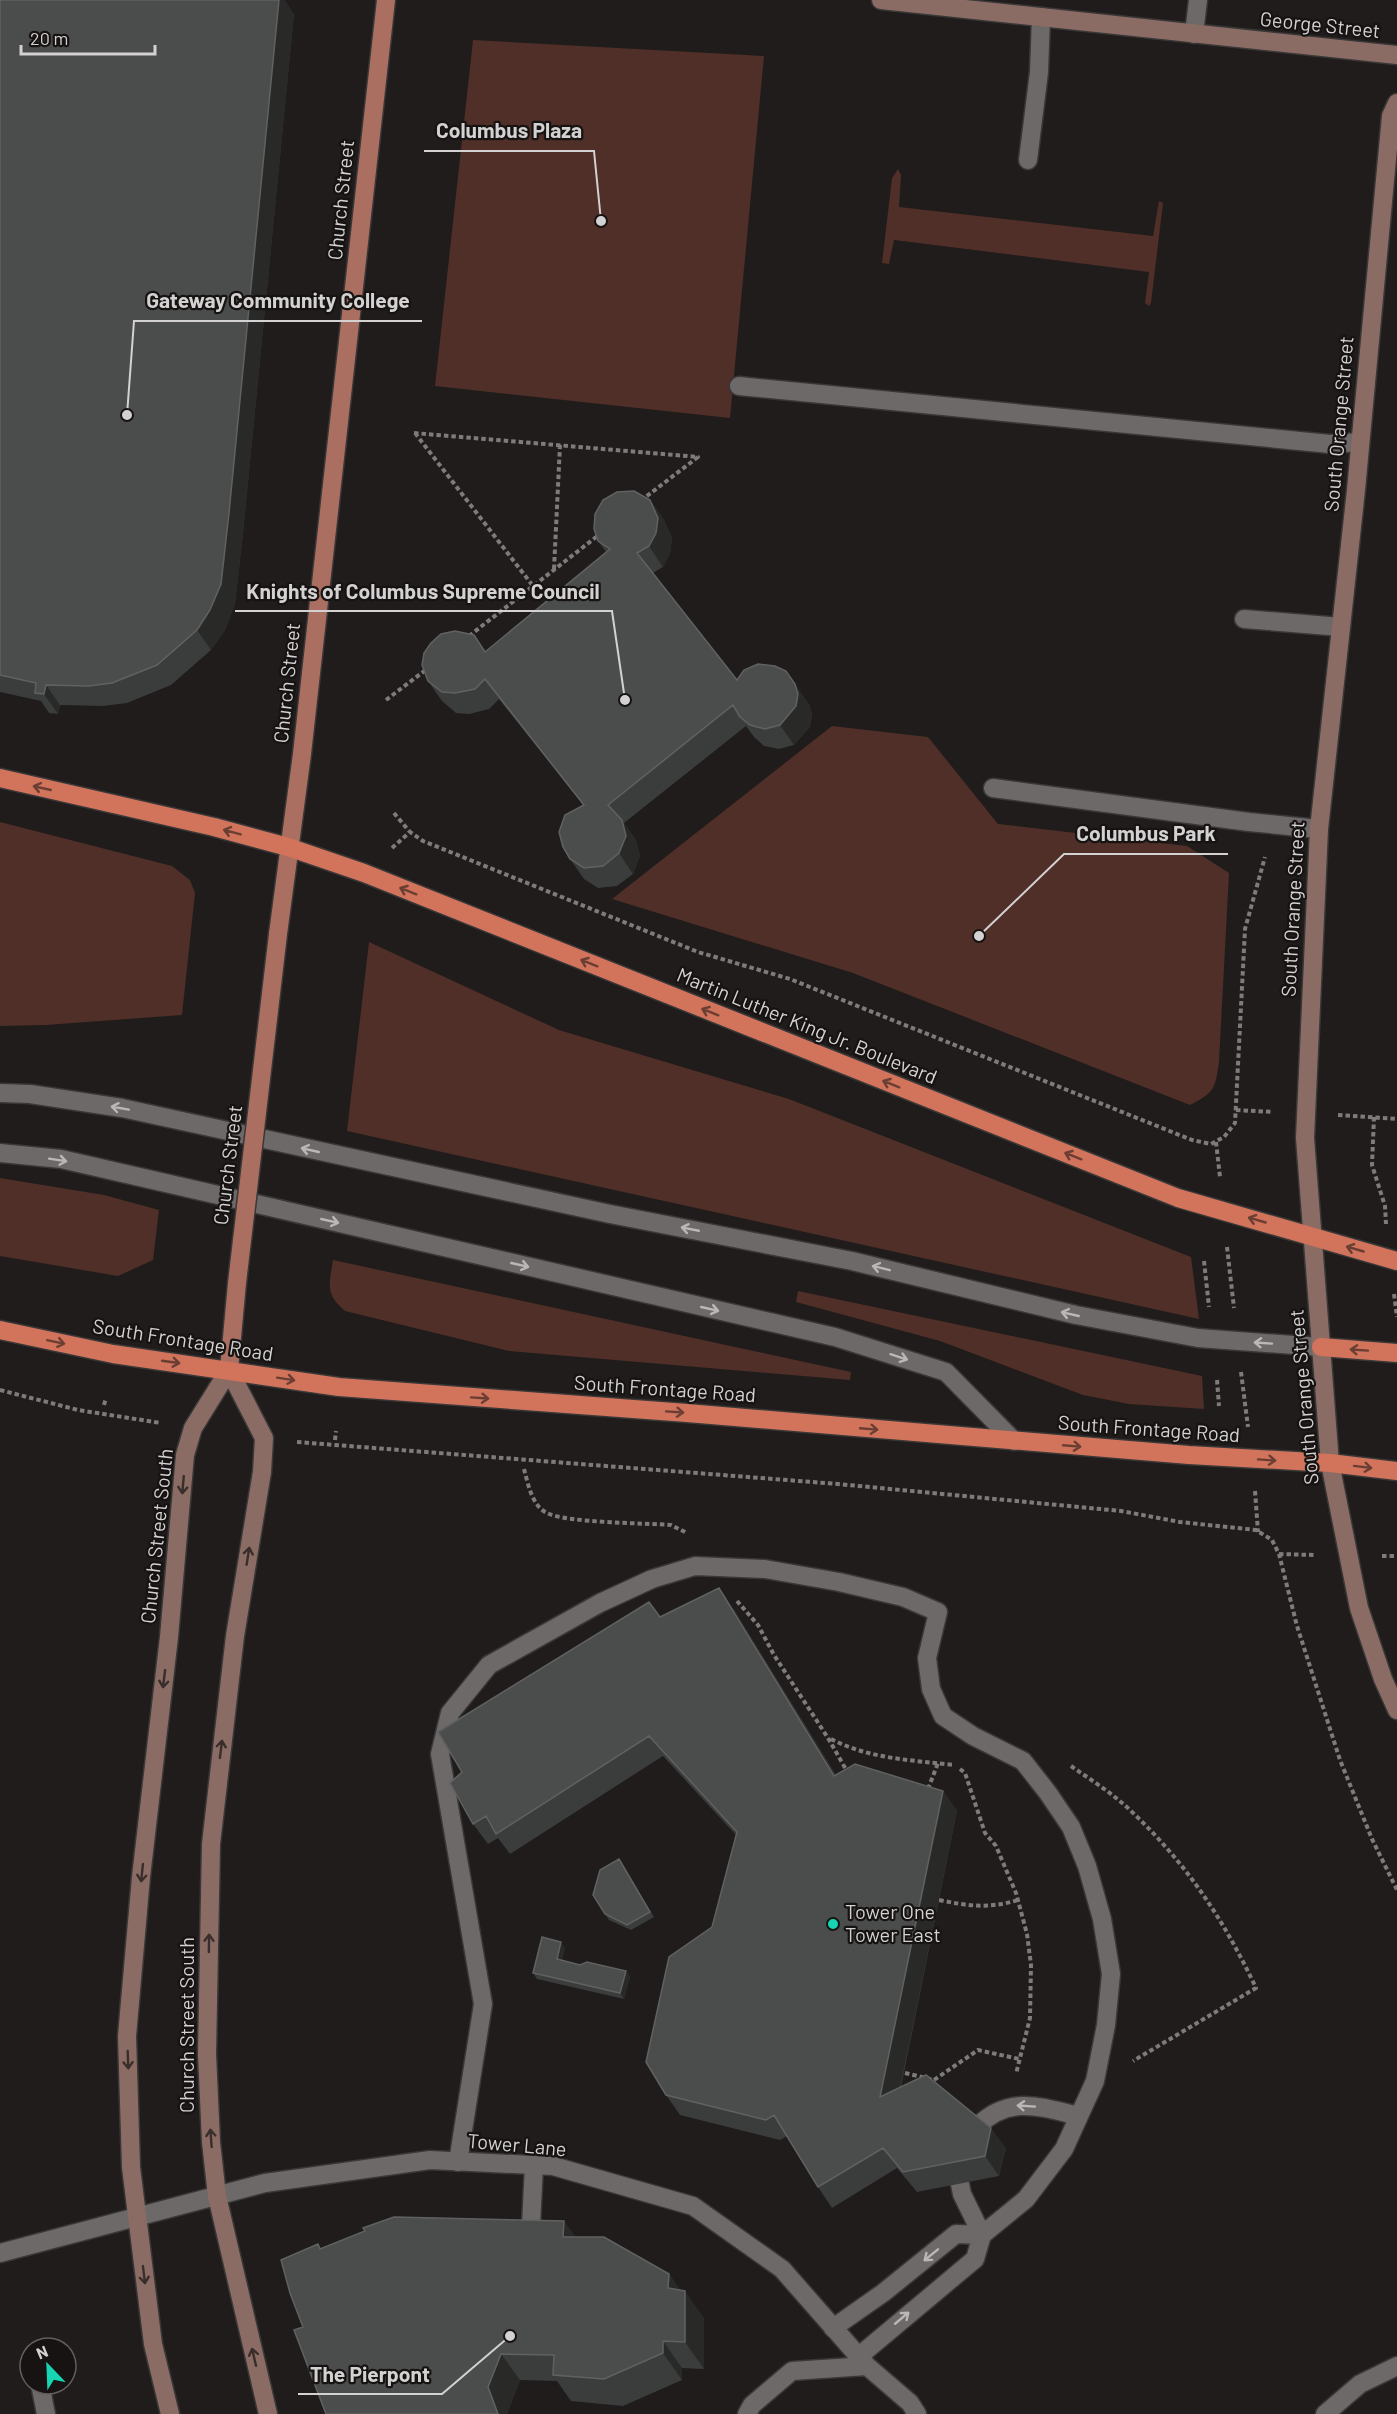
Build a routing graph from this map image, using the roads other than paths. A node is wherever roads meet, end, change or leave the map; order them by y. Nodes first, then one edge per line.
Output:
1 (386, 0) edge
2 (881, 0) edge
3 (1197, 0) edge
4 (901, 1) edge
5 (1041, 17) junction
6 (1194, 34) junction
7 (1397, 55) edge
8 (1397, 103) edge
9 (1028, 160) dead end
10 (739, 386) dead end
11 (1360, 442) junction
12 (1244, 619) dead end
13 (1341, 627) junction
14 (0, 778) edge
15 (993, 789) dead end
16 (1319, 829) junction
17 (288, 847) junction
18 (0, 1093) edge
19 (0, 1153) edge
20 (1313, 1237) junction
21 (1393, 1260) edge
22 (0, 1330) edge
23 (1321, 1347) junction
24 (1397, 1353) edge
25 (229, 1370) junction
26 (1014, 1441) junction
27 (1330, 1463) junction
28 (1397, 1471) edge
29 (1397, 1710) edge
30 (1079, 2116) junction
31 (978, 2126) edge
32 (458, 2162) junction
33 (534, 2166) junction
34 (960, 2184) edge
35 (217, 2196) junction
36 (137, 2217) junction
37 (982, 2235) junction
38 (530, 2246) edge
39 (0, 2253) edge
40 (833, 2328) junction
41 (863, 2362) junction
42 (1397, 2366) edge
43 (42, 2396) edge
44 (46, 2414) edge
45 (170, 2414) edge
46 (268, 2414) edge
47 (747, 2414) edge
48 (917, 2414) edge
49 (1324, 2414) edge

1 - 17 main road, Church Street
2 - 4 main road, George Street
3 - 6 street
4 - 5 main road, George Street
5 - 6 main road, George Street
5 - 9 street
6 - 7 main road, George Street
8 - 11 main road, South Orange Street
10 - 11 street
11 - 13 main road, South Orange Street
12 - 13 street
13 - 16 main road, South Orange Street
17 -> 14 highway, Martin Luther King Jr. Boulevard
15 - 16 street
16 - 20 main road, South Orange Street
20 -> 17 highway, Martin Luther King Jr. Boulevard
17 - 25 main road, Church Street, bridge
23 -> 18 street
19 -> 26 street
21 -> 20 highway, Martin Luther King Jr. Boulevard
20 - 23 main road, South Orange Street
22 -> 25 highway, South Frontage Road
24 -> 23 highway
23 - 27 main road, South Orange Street
25 -> 26 highway, South Frontage Road
35 -> 25 main road, Church Street South
25 -> 36 main road, Church Street South
26 -> 27 highway, South Frontage Road
27 -> 28 highway, South Frontage Road
27 - 29 main road, South Orange Street
30 -> 31 street
30 - 32 street
30 - 37 street
32 - 33 street, Tower Lane
32 - 35 street, Tower Lane
33 - 38 street
33 - 40 street, Tower Lane
34 - 37 street
35 - 36 street, Tower Lane
46 -> 35 main road, Church Street South
36 - 39 street, Tower Lane
36 -> 45 main road, Church Street South
37 -> 40 street
41 -> 37 street
40 - 41 street, Tower Lane
41 - 47 street
41 - 48 street, Tower Lane
42 - 49 street
43 - 44 street

